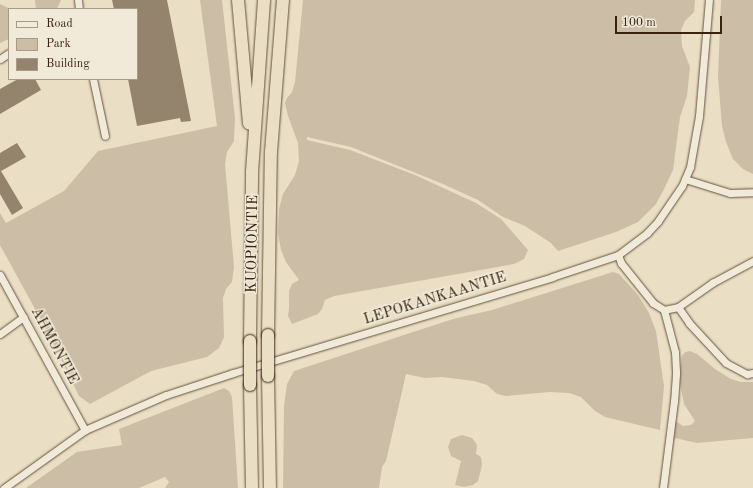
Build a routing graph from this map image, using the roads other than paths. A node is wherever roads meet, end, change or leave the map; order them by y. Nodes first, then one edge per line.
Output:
1 (238, 0) edge
2 (264, 0) edge
3 (283, 0) edge
4 (709, 0) edge
5 (93, 80) edge
6 (105, 136) dead end
7 (252, 172) junction
8 (685, 179) junction
9 (753, 192) edge
10 (618, 255) junction
11 (753, 261) edge
12 (0, 275) edge
13 (678, 307) junction
14 (664, 310) junction
15 (23, 317) junction
16 (0, 334) edge
17 (753, 373) edge
18 (85, 430) junction
19 (4, 488) edge
20 (252, 488) edge
21 (270, 488) edge
22 (663, 488) edge

1 - 7 highway
2 - 7 highway, KUOPIONTIE
3 - 21 highway, KUOPIONTIE, bridge
4 - 8 street, LEPOKANKAANTIE
5 - 6 street
7 - 20 highway, KUOPIONTIE, bridge
8 - 9 street
8 - 10 street, LEPOKANKAANTIE
10 - 14 street
10 - 18 street, LEPOKANKAANTIE
11 - 13 street
12 - 15 street, AHMONTIE
13 - 14 street
13 - 17 street
14 - 22 street
15 - 16 street
15 - 18 street, AHMONTIE
18 - 19 street, LEPOKANKAANTIE

